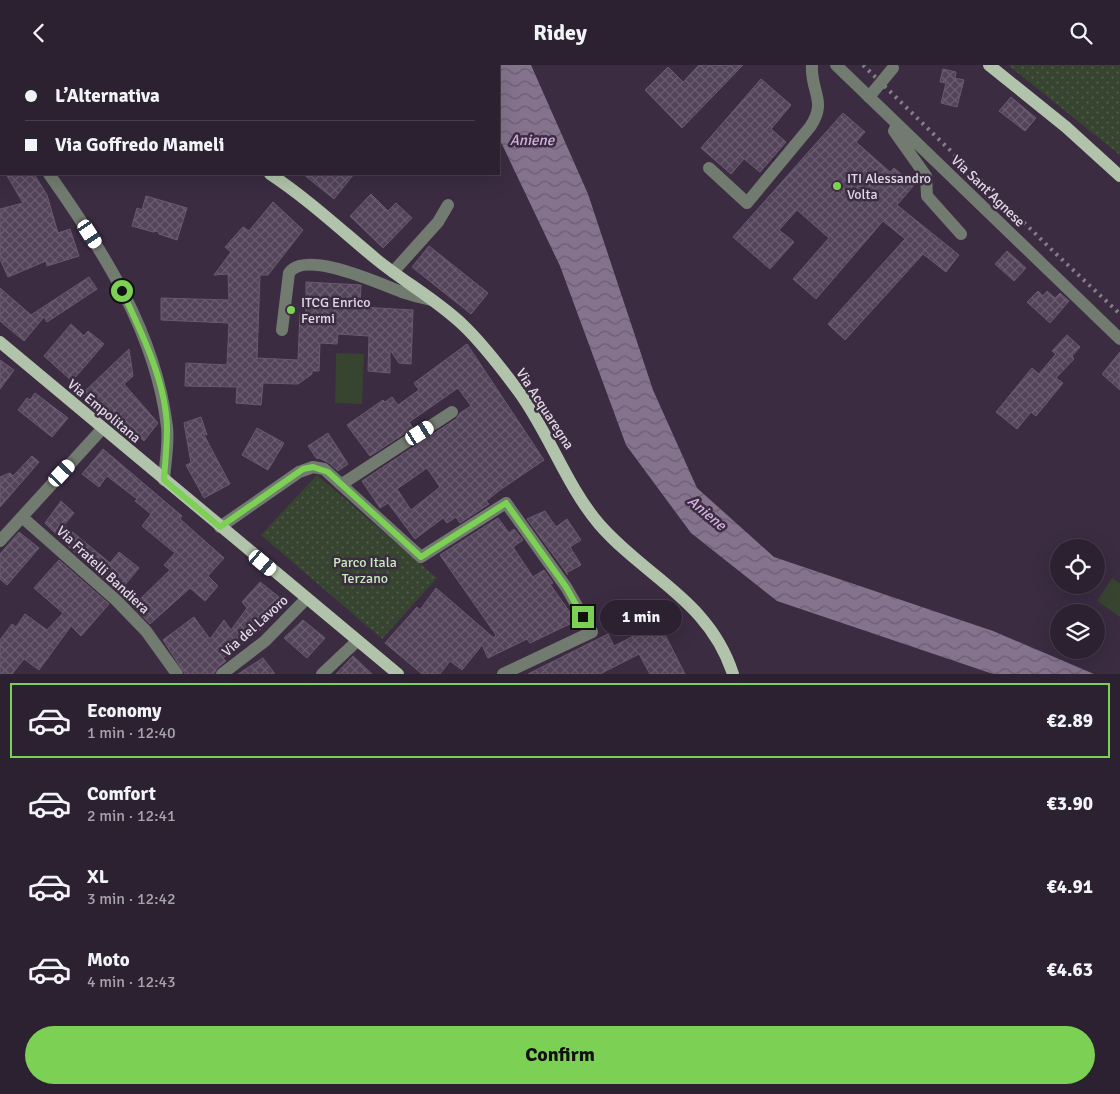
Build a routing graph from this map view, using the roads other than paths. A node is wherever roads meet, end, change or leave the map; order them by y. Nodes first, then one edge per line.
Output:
1 (812, 65) edge
2 (836, 65) edge
3 (989, 65) edge
4 (894, 67) edge
5 (869, 97) junction
6 (897, 124) junction
7 (708, 168) dead end
8 (50, 175) edge
9 (271, 175) edge
10 (1120, 176) edge
11 (448, 205) dead end
12 (961, 234) dead end
13 (393, 272) junction
14 (432, 300) junction
15 (282, 330) dead end
16 (1120, 339) edge
17 (0, 342) edge
18 (452, 412) dead end
19 (102, 429) junction
20 (164, 480) junction
21 (342, 484) junction
22 (22, 517) junction
23 (220, 527) junction
24 (0, 541) edge
25 (306, 599) junction
26 (357, 641) junction
27 (176, 674) edge
28 (222, 674) edge
29 (322, 674) edge
30 (398, 674) edge
31 (503, 674) edge
32 (733, 674) edge

1 - 7 street
2 - 5 street, Via Sant'Agnese
3 - 10 main road
4 - 5 street, bridge
5 - 6 street, Via Sant'Agnese
6 - 12 street
6 - 16 street, Via Sant'Agnese
8 - 20 street
9 - 13 main road, Via Acquaregna
11 - 13 street
13 - 14 main road, Via Acquaregna
14 - 15 street
14 - 32 main road, Via Acquaregna
17 - 19 main road, Via Empolitana
18 - 21 street
19 - 20 main road, Via Empolitana
19 - 22 street
20 - 23 main road, Via Empolitana
21 - 23 street
21 - 31 street
22 - 24 street
22 - 27 street, Via Fratelli Bandiera
23 - 25 main road, Via Empolitana
25 - 26 main road, Via Empolitana
25 - 28 street, Via del Lavoro
26 - 29 street
26 - 30 main road, Via Empolitana

